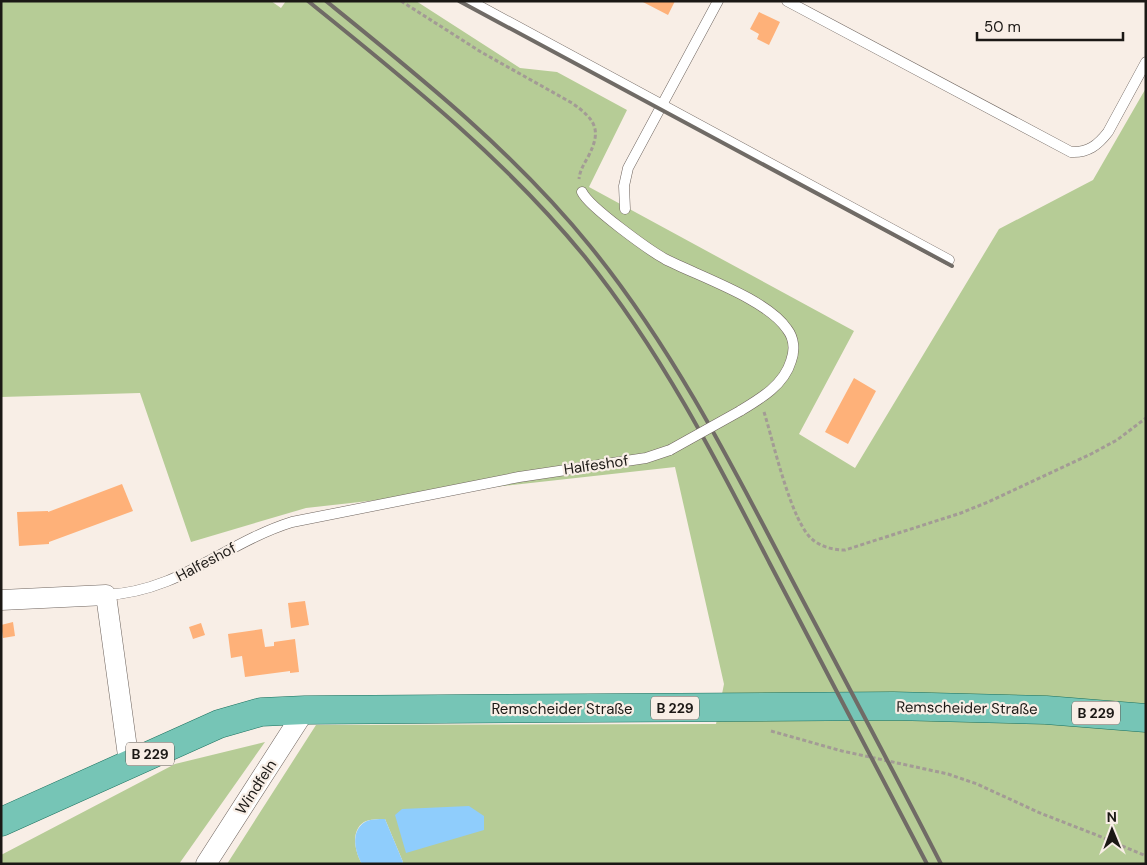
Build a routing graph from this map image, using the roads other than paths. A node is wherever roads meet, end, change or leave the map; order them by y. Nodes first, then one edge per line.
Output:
1 (470, 1) edge
2 (718, 1) edge
3 (787, 1) edge
4 (1146, 62) edge
5 (662, 105) junction
6 (582, 192) road end
7 (625, 209) dead end
8 (949, 260) dead end
9 (106, 595) junction
10 (1, 600) edge
11 (305, 710) junction
12 (1146, 718) edge
13 (129, 763) junction
14 (1, 822) edge
15 (206, 864) edge

1 - 5 lane
2 - 5 lane
3 - 4 lane
5 - 7 lane
5 - 8 lane
6 - 9 lane, Halfeshof, bridge
9 - 10 street, Halfeshof
9 - 13 street
11 - 12 main road, Remscheider Straße / B 229
11 - 13 main road, Remscheider Straße / B 229
11 - 15 street, Windfeln
13 - 14 main road, Remscheider Straße / B 229

